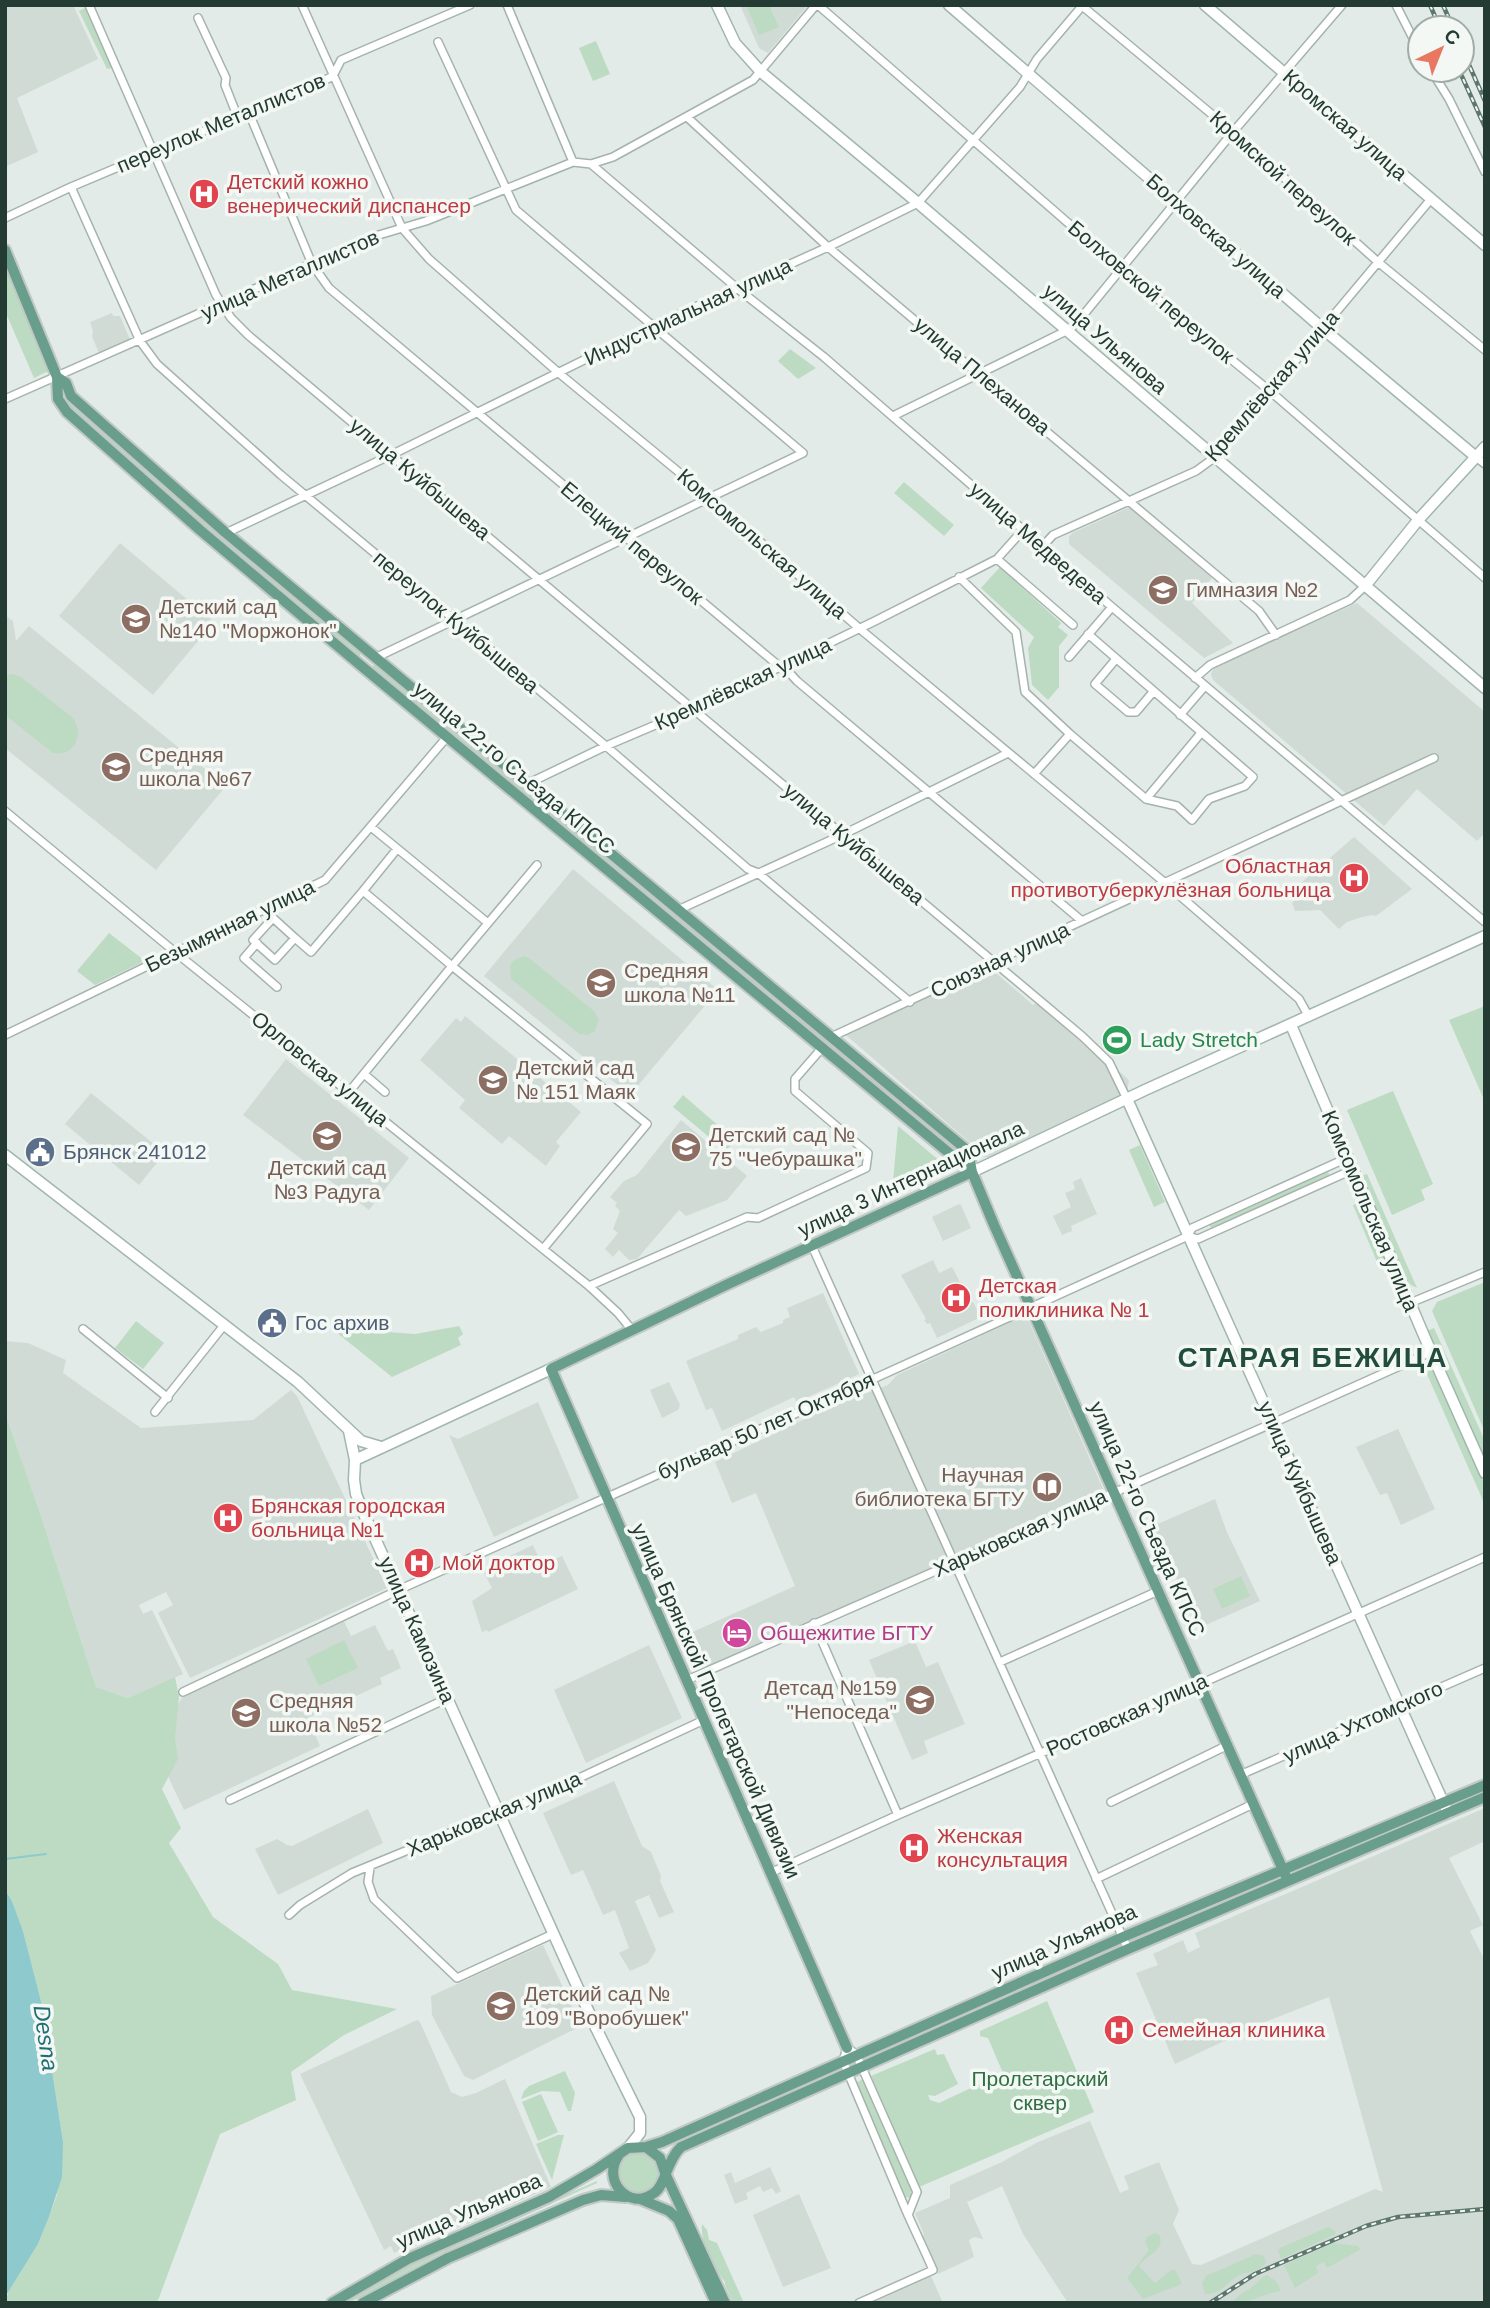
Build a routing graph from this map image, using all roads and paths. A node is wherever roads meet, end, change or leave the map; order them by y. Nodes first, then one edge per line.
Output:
1 (89, 5) edge
2 (302, 5) edge
3 (470, 5) edge
4 (507, 5) edge
5 (717, 5) edge
6 (817, 5) edge
7 (950, 5) edge
8 (1205, 5) edge
9 (1396, 5) edge
10 (1082, 6) edge
11 (1337, 7) edge
12 (198, 18) dead end
13 (1406, 24) edge
14 (438, 42) dead end
15 (761, 72) junction
16 (1028, 73) junction
17 (1284, 73) junction
18 (333, 76) junction
19 (1440, 84) edge
20 (249, 113) junction
21 (687, 117) junction
22 (238, 118) junction
23 (1233, 132) junction
24 (974, 139) junction
25 (154, 152) junction
26 (573, 162) junction
27 (592, 164) junction
28 (1485, 172) edge
29 (71, 187) junction
30 (506, 191) junction
31 (1431, 199) junction
32 (1175, 201) junction
33 (918, 203) junction
34 (5, 218) edge
35 (402, 228) junction
36 (1485, 245) edge
37 (828, 247) junction
38 (5, 250) edge
39 (1378, 262) junction
40 (312, 264) junction
41 (1121, 268) junction
42 (738, 289) junction
43 (221, 304) junction
44 (653, 326) junction
45 (1322, 328) junction
46 (1066, 331) junction
47 (140, 341) junction
48 (1485, 350) edge
49 (560, 374) junction
50 (980, 374) junction
51 (57, 377) junction
52 (1270, 392) junction
53 (5, 399) edge
54 (476, 413) junction
55 (892, 416) junction
56 (1485, 447) edge
57 (391, 455) junction
58 (1476, 457) junction
59 (1214, 458) junction
60 (1485, 464) edge
61 (306, 496) junction
62 (709, 497) junction
63 (1129, 502) junction
64 (1419, 519) junction
65 (1023, 530) junction
66 (226, 533) junction
67 (627, 538) junction
68 (1042, 547) junction
69 (998, 559) junction
70 (959, 577) junction
71 (1485, 578) edge
72 (540, 579) junction
73 (1365, 586) junction
74 (1112, 607) junction
75 (453, 619) junction
76 (1073, 625) dead end
77 (860, 629) junction
78 (1088, 634) junction
79 (1276, 635) junction
80 (1069, 657) dead end
81 (375, 658) junction
82 (1116, 659) junction
83 (779, 666) junction
84 (365, 669) junction
85 (1195, 678) junction
86 (1205, 686) junction
87 (1485, 688) edge
88 (1153, 692) junction
89 (693, 709) junction
90 (1181, 715) junction
91 (1201, 733) junction
92 (1070, 734) junction
93 (447, 737) junction
94 (606, 746) junction
95 (1008, 753) junction
96 (1434, 758) dead end
97 (1034, 774) junction
98 (527, 784) junction
99 (930, 793) junction
100 (1146, 799) junction
101 (1342, 801) junction
102 (5, 811) edge
103 (371, 827) junction
104 (842, 835) junction
105 (397, 849) junction
106 (537, 865) dead end
107 (758, 873) junction
108 (1164, 882) junction
109 (363, 891) junction
110 (268, 908) junction
111 (678, 909) junction
112 (273, 918) junction
113 (1082, 921) junction
114 (1485, 922) edge
115 (488, 923) junction
116 (1485, 936) edge
117 (295, 938) junction
118 (257, 943) junction
119 (175, 952) junction
120 (995, 962) junction
121 (452, 966) junction
122 (277, 987) dead end
123 (910, 1002) junction
124 (1309, 1017) junction
125 (1291, 1025) junction
126 (5, 1035) edge
127 (831, 1037) junction
128 (822, 1048) junction
129 (364, 1074) junction
130 (349, 1092) junction
131 (385, 1092) dead end
132 (1127, 1099) junction
133 (5, 1156) edge
134 (1347, 1158) junction
135 (1352, 1170) junction
136 (972, 1172) junction
137 (1188, 1236) junction
138 (812, 1246) junction
139 (543, 1249) junction
140 (1485, 1272) edge
141 (589, 1286) junction
142 (1410, 1303) junction
143 (1032, 1307) junction
144 (225, 1324) junction
145 (83, 1329) dead end
146 (632, 1330) junction
147 (1430, 1352) junction
148 (551, 1369) junction
149 (871, 1380) junction
150 (167, 1398) junction
151 (155, 1412) dead end
152 (1273, 1423) junction
153 (349, 1431) junction
154 (381, 1447) junction
155 (355, 1460) junction
156 (1485, 1473) edge
157 (1115, 1492) junction
158 (607, 1497) junction
159 (1485, 1557) edge
160 (955, 1562) junction
161 (399, 1591) junction
162 (1158, 1591) junction
163 (1358, 1613) junction
164 (814, 1623) junction
165 (1000, 1662) junction
166 (1485, 1668) edge
167 (687, 1680) junction
168 (1200, 1684) junction
169 (183, 1692) dead end
170 (448, 1698) junction
171 (1400, 1706) junction
172 (704, 1720) junction
173 (1227, 1745) junction
174 (1040, 1753) junction
175 (1241, 1775) junction
176 (1485, 1785) edge
177 (1485, 1797) edge
178 (230, 1800) dead end
179 (1111, 1802) dead end
180 (1253, 1804) junction
181 (1446, 1808) junction
182 (500, 1815) junction
183 (898, 1815) junction
184 (370, 1868) junction
185 (770, 1873) junction
186 (1286, 1875) junction
187 (1096, 1879) junction
188 (289, 1915) dead end
189 (553, 1934) junction
190 (1123, 1937) junction
191 (1128, 1949) junction
192 (852, 2051) junction
193 (842, 2061) junction
194 (862, 2066) junction
195 (848, 2073) junction
196 (646, 2147) junction
197 (624, 2150) junction
198 (665, 2173) junction
199 (634, 2198) junction
200 (908, 2215) junction
201 (332, 2303) edge
202 (363, 2303) edge
203 (716, 2303) edge
204 (725, 2303) edge
205 (859, 2303) edge

1 - 25 street, улица Куйбышева
2 - 18 street, Комсомольская улица
3 - 18 street, переулок Металлистов
4 - 26 street
5 - 15 street, улица Ульянова
6 - 15 street, улица Металлистов
6 - 24 street, Болховской переулок
7 - 16 street, Болховская улица
8 - 17 street, Кромская улица
9 - 13 street
10 - 16 street, Индустриальная улица
10 - 23 street, Кромской переулок
11 - 17 street
12 - 22 street
14 - 30 street
15 - 21 street, улица Металлистов
15 - 33 street, улица Ульянова
16 - 24 street, Индустриальная улица
16 - 32 street, Болховская улица
17 - 23 street
17 - 31 street, Кромская улица
18 - 20 street, переулок Металлистов
18 - 35 street, Комсомольская улица
19 - 28 street
20 - 22 street, переулок Металлистов
20 - 40 street, Елецкий переулок
21 - 27 street, улица Металлистов
21 - 37 street, улица Плеханова
22 - 25 street, переулок Металлистов
23 - 32 street
23 - 39 street, Кромской переулок
24 - 33 street, Индустриальная улица
24 - 41 street, Болховской переулок
25 - 29 street, переулок Металлистов
25 - 43 street, улица Куйбышева
26 - 27 street, улица Металлистов
26 - 30 street, улица Металлистов
27 - 42 street, улица Медведева
29 - 34 street, переулок Металлистов
29 - 47 street, переулок Куйбышева
30 - 35 street, улица Металлистов
30 - 44 street
31 - 36 street, Кромская улица
31 - 39 street, Кремлёвская улица
32 - 41 street
32 - 45 street, Болховская улица
33 - 37 street, Индустриальная улица
33 - 46 street, улица Ульянова
35 - 40 street, улица Металлистов
35 - 49 street, Комсомольская улица
37 - 42 street, Индустриальная улица
37 - 50 street, улица Плеханова
38 - 51 main road, улица 22-го Съезда КПСС
39 - 45 street, Кремлёвская улица
39 - 48 street, Кромской переулок
40 - 43 street, улица Металлистов
40 - 54 street, Елецкий переулок
41 - 46 street
41 - 52 street, Болховской переулок
42 - 44 street, Индустриальная улица
42 - 55 street, улица Медведева
43 - 47 street, улица Металлистов
43 - 57 street, улица Куйбышева
44 - 49 street, Индустриальная улица
44 - 62 street
45 - 52 street, Кремлёвская улица
45 - 58 street, Болховская улица
46 - 50 street
46 - 59 street, улица Ульянова
47 - 51 street, улица Металлистов
47 - 61 street, переулок Куйбышева
49 - 54 street, Индустриальная улица
49 - 62 street, Комсомольская улица
50 - 55 street
50 - 63 street, улица Плеханова
51 - 53 street, улица Металлистов
51 - 66 main road, улица 22-го Съезда КПСС
51 - 84 main road, улица 22-го Съезда КПСС
52 - 59 street, Кремлёвская улица
52 - 64 street, Болховской переулок
54 - 57 street, Индустриальная улица
54 - 67 street, Елецкий переулок
55 - 65 street, улица Медведева
56 - 58 street
57 - 61 street, Индустриальная улица
57 - 72 street, улица Куйбышева
58 - 60 street, Болховская улица
58 - 64 street
59 - 63 street, Кремлёвская улица
59 - 73 street, улица Ульянова
61 - 66 street, Индустриальная улица
61 - 75 street, переулок Куйбышева
62 - 67 street
62 - 77 street, Комсомольская улица
63 - 68 street, Кремлёвская улица
63 - 79 street, улица Плеханова
64 - 71 street, Болховской переулок
64 - 73 street
65 - 68 street, улица Медведева
65 - 69 street, Кремлёвская улица
66 - 81 main road, улица 22-го Съезда КПСС
67 - 72 street
67 - 83 street, Елецкий переулок
68 - 74 street, улица Медведева
69 - 70 street, Кремлёвская улица
69 - 76 street
70 - 77 street, Кремлёвская улица
70 - 92 street
72 - 75 street
72 - 89 street, улица Куйбышева
73 - 79 street
73 - 87 street, улица Ульянова
74 - 78 street
74 - 85 street, улица Медведева
75 - 81 street
75 - 94 street, переулок Куйбышева
77 - 83 street, Кремлёвская улица
77 - 95 street, Комсомольская улица
78 - 80 street
78 - 82 street
79 - 85 street
81 - 84 street
81 - 98 main road, улица 22-го Съезда КПСС
82 - 88 street
82 - 88 street
83 - 89 street, Кремлёвская улица
83 - 99 street, Елецкий переулок
84 - 93 main road, улица 22-го Съезда КПСС
85 - 86 street, улица Медведева
86 - 90 street
86 - 101 street, улица Медведева
88 - 90 street
89 - 94 street, Кремлёвская улица
89 - 104 street, улица Куйбышева
90 - 91 street
91 - 100 street
91 - 100 street
92 - 97 street
92 - 100 street
93 - 103 street, Безымянная улица
93 - 128 main road, улица 22-го Съезда КПСС
94 - 98 street, Кремлёвская улица
94 - 107 street, переулок Куйбышева
95 - 97 street, Комсомольская улица
95 - 99 street
96 - 101 street, Союзная улица
97 - 108 street, Комсомольская улица
98 - 111 main road, улица 22-го Съезда КПСС
99 - 104 street
99 - 113 street, Елецкий переулок
101 - 108 street, Союзная улица
101 - 114 street, улица Медведева
102 - 119 street, Орловская улица
103 - 105 street
103 - 110 street, Безымянная улица
104 - 107 street
104 - 120 street, улица Куйбышева
105 - 109 street
105 - 115 street
106 - 115 street
107 - 111 street
107 - 123 street, переулок Куйбышева
108 - 113 street, Союзная улица
108 - 124 street, Комсомольская улица
109 - 117 street
109 - 121 street
110 - 112 street
110 - 119 street, Безымянная улица
111 - 127 main road, улица 22-го Съезда КПСС
112 - 117 street
112 - 118 street
113 - 120 street, Союзная улица
115 - 121 street
116 - 124 street, улица 3 Интернационала
117 - 118 street
118 - 122 street
119 - 126 street, Безымянная улица
119 - 130 street, Орловская улица
120 - 123 street, Союзная улица
120 - 132 street, улица Куйбышева
121 - 129 street
121 - 139 street
123 - 127 street, Союзная улица
124 - 125 street, улица 3 Интернационала
125 - 132 street, улица 3 Интернационала
125 - 134 street, Комсомольская улица
127 - 128 street
127 - 136 main road, улица 22-го Съезда КПСС
128 - 136 main road, улица 22-го Съезда КПСС
128 - 141 street
129 - 130 street
129 - 131 street
130 - 139 street, Орловская улица
132 - 136 street, улица 3 Интернационала
132 - 137 street, улица Куйбышева
133 - 144 street
134 - 135 street, Комсомольская улица
134 - 137 street, бульвар 50 лет Октября
135 - 137 street
135 - 142 street, Комсомольская улица
136 - 138 main road, улица 3 Интернационала
136 - 143 main road, улица 22-го Съезда КПСС
137 - 143 street, бульвар 50 лет Октября
137 - 152 street, улица Куйбышева
138 - 146 main road, улица 3 Интернационала
138 - 149 street
139 - 141 street, Орловская улица
140 - 142 street
141 - 146 street, Орловская улица
142 - 147 street, Комсомольская улица
143 - 149 street, бульвар 50 лет Октября
143 - 157 main road, улица 22-го Съезда КПСС
144 - 150 street
144 - 153 street
145 - 150 street
146 - 148 main road, улица 3 Интернационала
147 - 152 street, Харьковская улица
147 - 156 street, Комсомольская улица
148 - 154 street, улица 3 Интернационала
148 - 158 main road, улица Брянской Пролетарской Дивизии
149 - 158 street, бульвар 50 лет Октября
149 - 160 street
150 - 151 street
152 - 157 street, Харьковская улица
152 - 163 street, улица Куйбышева
153 - 154 street
153 - 155 street, улица Камозина
154 - 155 street, улица 3 Интернационала
155 - 161 street, улица Камозина
157 - 160 street, Харьковская улица
157 - 162 main road, улица 22-го Съезда КПСС
158 - 161 street, бульвар 50 лет Октября
158 - 167 main road, улица Брянской Пролетарской Дивизии
159 - 163 street, Ростовская улица
160 - 164 street, Харьковская улица
160 - 165 street
161 - 169 street, бульвар 50 лет Октября
161 - 170 street, улица Камозина
162 - 165 street
162 - 168 main road, улица 22-го Съезда КПСС
163 - 168 street, Ростовская улица
163 - 171 street, улица Куйбышева
164 - 167 street, Харьковская улица
164 - 183 street
165 - 174 street
166 - 171 street, улица Ухтомского
167 - 172 main road, улица Брянской Пролетарской Дивизии
168 - 173 main road, улица 22-го Съезда КПСС
168 - 174 street, Ростовская улица
170 - 178 street
170 - 182 street, улица Камозина
171 - 175 street, улица Ухтомского
171 - 181 street, улица Куйбышева
172 - 182 street, Харьковская улица
172 - 185 main road, улица Брянской Пролетарской Дивизии
173 - 175 main road, улица 22-го Съезда КПСС
173 - 179 street
174 - 183 street, Ростовская улица
174 - 187 street
175 - 180 main road, улица 22-го Съезда КПСС
176 - 181 main road, улица Ульянова
177 - 181 main road, улица Ульянова
180 - 186 main road, улица 22-го Съезда КПСС
180 - 187 street
181 - 186 main road, улица Ульянова
182 - 184 street, Харьковская улица
182 - 189 street, улица Камозина
183 - 185 street, Ростовская улица
184 - 188 street, Харьковская улица
184 - 189 street
185 - 192 main road, улица Брянской Пролетарской Дивизии
186 - 190 main road, улица Ульянова
186 - 191 main road, улица Ульянова
187 - 190 street
189 - 197 street, улица Камозина
190 - 191 street
190 - 192 main road, улица Ульянова
191 - 194 main road, улица Ульянова
192 - 193 main road, улица Ульянова
192 - 194 street, улица Брянской Пролетарской Дивизии
193 - 195 street
193 - 196 main road, улица Ульянова
194 - 195 main road, улица Ульянова
194 - 200 street, улица Брянской Пролетарской Дивизии
195 - 198 main road, улица Ульянова
195 - 200 street
196 - 197 main road
196 - 198 main road
197 - 199 main road
197 - 201 main road, улица Ульянова
198 - 199 main road
198 - 204 main road
199 - 202 main road, улица Ульянова
199 - 203 main road
200 - 205 street

